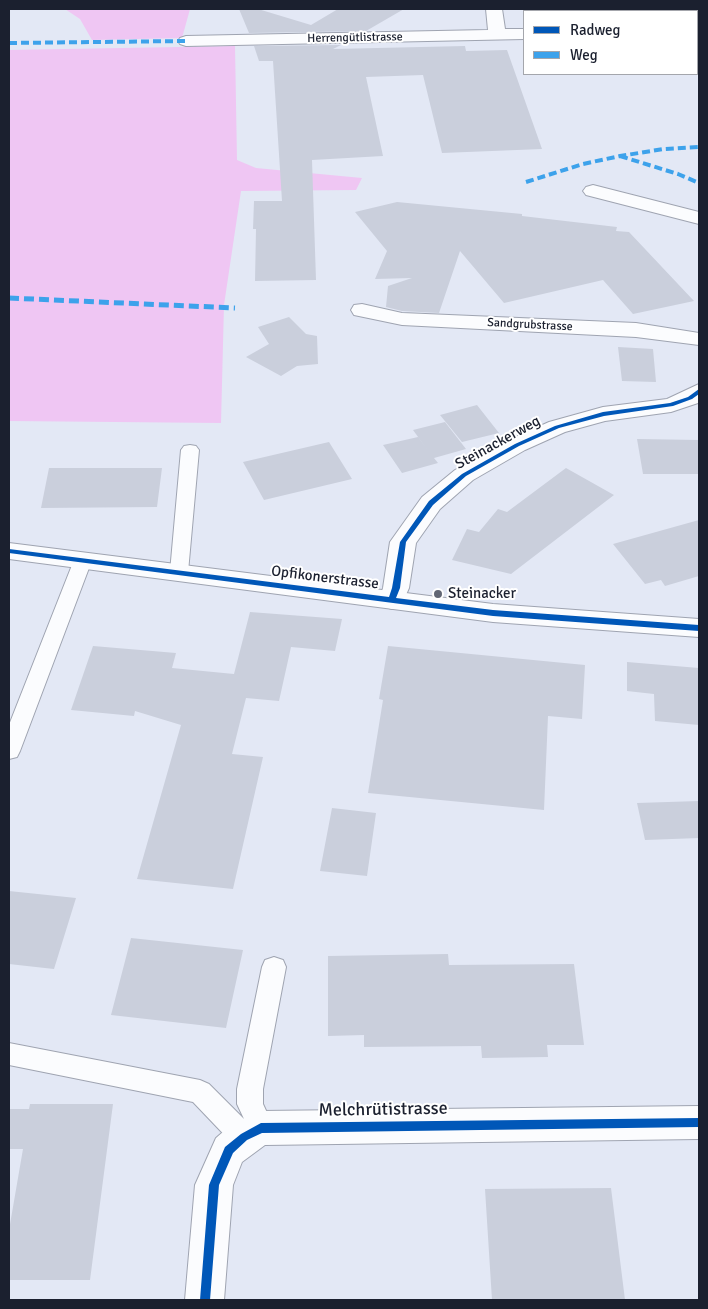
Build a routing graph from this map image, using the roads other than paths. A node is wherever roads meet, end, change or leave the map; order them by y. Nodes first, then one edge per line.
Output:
1 (494, 9) edge
2 (497, 34) junction
3 (523, 34) edge
4 (186, 41) dead end
5 (593, 190) dead end
6 (699, 218) edge
7 (362, 310) dead end
8 (699, 339) edge
9 (696, 398) edge
10 (190, 450) dead end
11 (9, 551) edge
12 (83, 560) junction
13 (179, 572) junction
14 (392, 600) junction
15 (699, 628) edge
16 (9, 751) edge
17 (274, 967) dead end
18 (9, 1054) edge
19 (699, 1122) edge
20 (252, 1133) junction
21 (205, 1300) edge

1 - 2 street
2 - 3 street, Herrengütlistrasse
2 - 4 street, Herrengütlistrasse
5 - 6 street
7 - 8 street, Sandgrubstrasse
9 - 14 street, Steinackerweg
10 - 13 lane
11 - 12 street, Opfikonerstrasse
12 - 13 street, Opfikonerstrasse
12 - 16 lane
13 - 14 street, Opfikonerstrasse
14 - 15 street, Opfikonerstrasse
17 - 20 lane
18 - 20 lane
19 - 20 street, Melchrütistrasse
20 - 21 street

